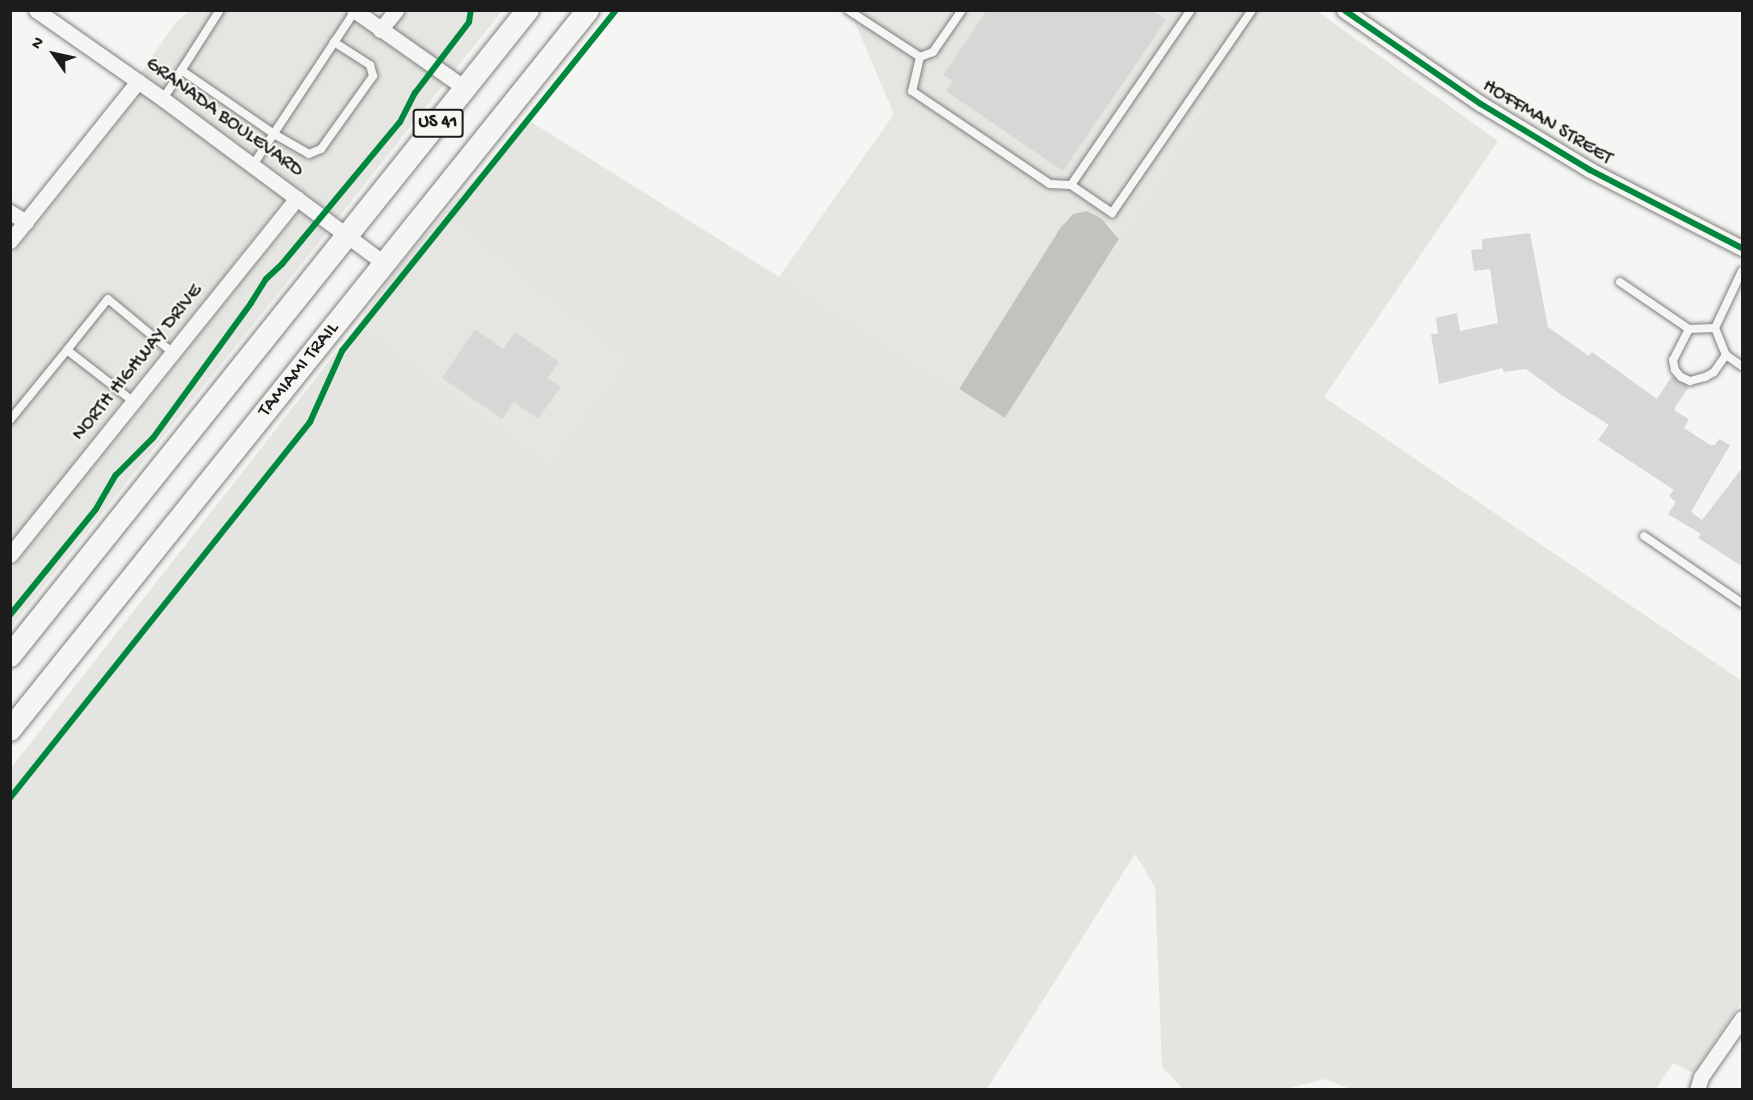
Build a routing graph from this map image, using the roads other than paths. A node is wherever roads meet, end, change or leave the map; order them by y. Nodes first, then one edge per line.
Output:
1 (36, 10) edge
2 (220, 10) edge
3 (396, 10) edge
4 (528, 10) edge
5 (588, 10) edge
6 (848, 10) edge
7 (962, 10) edge
8 (1252, 10) edge
9 (1344, 10) edge
10 (354, 11) edge
11 (1189, 11) edge
12 (380, 30) junction
13 (334, 42) junction
14 (920, 57) junction
15 (181, 70) junction
16 (138, 81) junction
17 (466, 89) junction
18 (163, 99) junction
19 (274, 134) junction
20 (253, 165) junction
21 (1071, 185) junction
22 (297, 198) junction
23 (10, 212) edge
24 (26, 222) junction
25 (347, 235) junction
26 (10, 241) edge
27 (1743, 248) edge
28 (384, 263) junction
29 (1743, 271) edge
30 (1620, 282) dead end
31 (1689, 328) junction
32 (1715, 328) junction
33 (67, 350) junction
34 (172, 353) junction
35 (1726, 355) junction
36 (1743, 366) edge
37 (134, 402) junction
38 (10, 420) edge
39 (1644, 536) dead end
40 (11, 554) edge
41 (1743, 603) edge
42 (10, 656) edge
43 (10, 730) edge
44 (1743, 1018) edge
45 (1697, 1089) edge

1 - 16 street, GRANADA BOULEVARD
2 - 15 lane
3 - 12 street
4 - 17 main road, US 41
5 - 28 main road, TAMIAMI TRAIL / US 41
6 - 14 lane
7 - 14 lane
8 - 21 lane
9 - 27 street, HOFFMAN STREET
10 - 12 street
10 - 13 lane
11 - 21 lane
12 - 17 street
13 - 19 lane
13 - 19 lane
14 - 21 lane
15 - 18 lane
15 - 19 lane
16 - 18 street, GRANADA BOULEVARD
16 - 24 street
17 - 25 main road, US 41
18 - 20 street, GRANADA BOULEVARD
19 - 20 lane
20 - 22 street, GRANADA BOULEVARD
22 - 25 street, GRANADA BOULEVARD
22 - 34 street, NORTH HIGHWAY DRIVE
23 - 24 street
24 - 26 street
25 - 28 street, GRANADA BOULEVARD
25 - 42 main road, US 41
28 - 43 main road, TAMIAMI TRAIL / US 41
29 - 32 lane
30 - 31 lane
31 - 32 lane
31 - 35 lane
32 - 35 lane
33 - 34 lane
33 - 37 lane
33 - 38 lane
34 - 37 street, NORTH HIGHWAY DRIVE
35 - 36 lane
37 - 40 street, NORTH HIGHWAY DRIVE
39 - 41 lane
44 - 45 street

